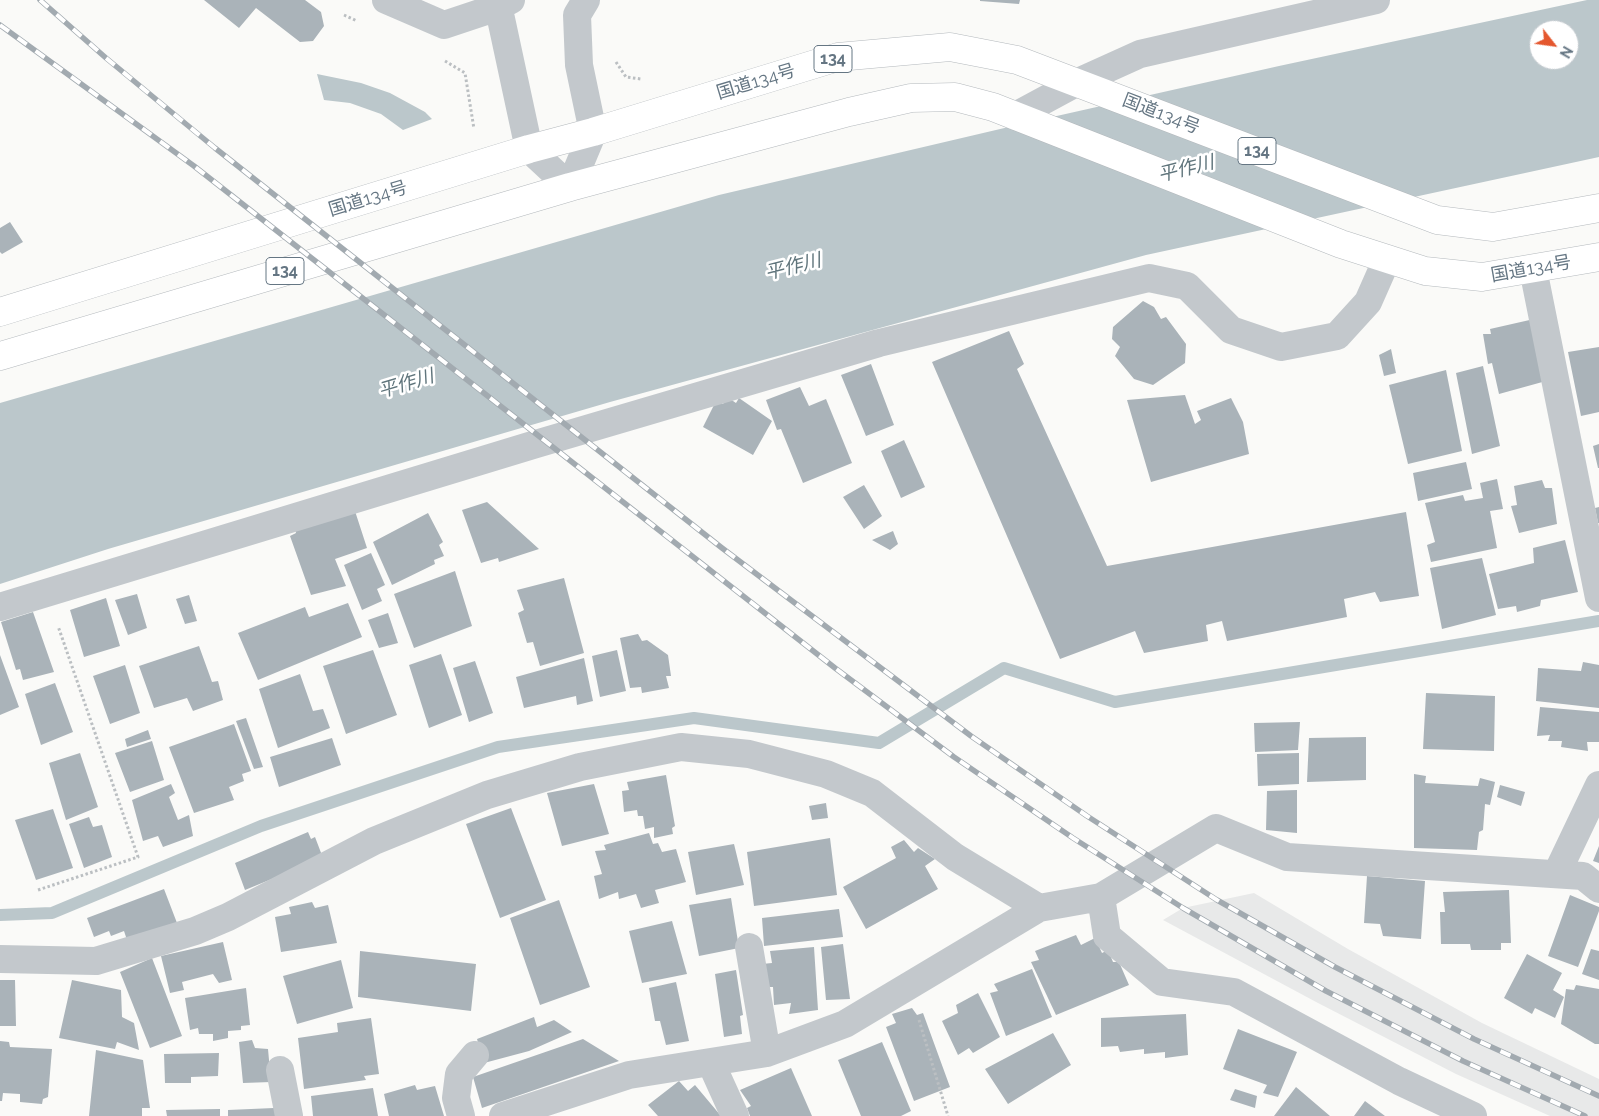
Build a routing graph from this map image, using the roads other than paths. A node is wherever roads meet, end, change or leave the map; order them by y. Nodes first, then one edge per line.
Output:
1 (386, 0) edge
2 (586, 0) edge
3 (1376, 0) edge
4 (502, 2) edge
5 (1343, 4) edge
6 (1078, 82) junction
7 (1004, 111) junction
8 (593, 132) junction
9 (529, 149) junction
10 (570, 187) junction
11 (1599, 208) edge
12 (1599, 257) edge
13 (1387, 259) junction
14 (1533, 269) junction
15 (0, 312) edge
16 (0, 356) edge
17 (1599, 598) edge
18 (0, 607) edge
19 (1599, 784) edge
20 (1557, 873) junction
21 (1599, 889) edge
22 (1101, 897) junction
23 (1039, 908) junction
24 (749, 946) dead end
25 (0, 959) edge
26 (767, 1053) junction
27 (475, 1055) dead end
28 (711, 1063) junction
29 (280, 1070) dead end
30 (289, 1116) edge
31 (461, 1116) edge
32 (503, 1116) edge
33 (735, 1116) edge
34 (1473, 1116) edge

1 - 4 street
2 - 8 street
3 - 5 street
4 - 9 street
5 - 6 street
6 - 7 street
6 - 8 highway, 国道134号 / 134
6 - 11 highway, 国道134号 / 134
7 - 10 highway, 国道134号 / 134
7 - 13 highway, 国道134号 / 134
8 - 9 highway, 国道134号 / 134
8 - 10 street
9 - 10 street
9 - 15 highway, 国道134号 / 134
10 - 16 highway, 国道134号 / 134
12 - 14 highway, 国道134号 / 134
13 - 14 highway, 国道134号 / 134
13 - 18 street
14 - 17 street
19 - 20 street
20 - 21 street
20 - 22 street
22 - 23 street
22 - 34 street
23 - 25 street
23 - 26 street
24 - 26 street
26 - 28 street
27 - 31 street
28 - 32 street
28 - 33 street
29 - 30 street

